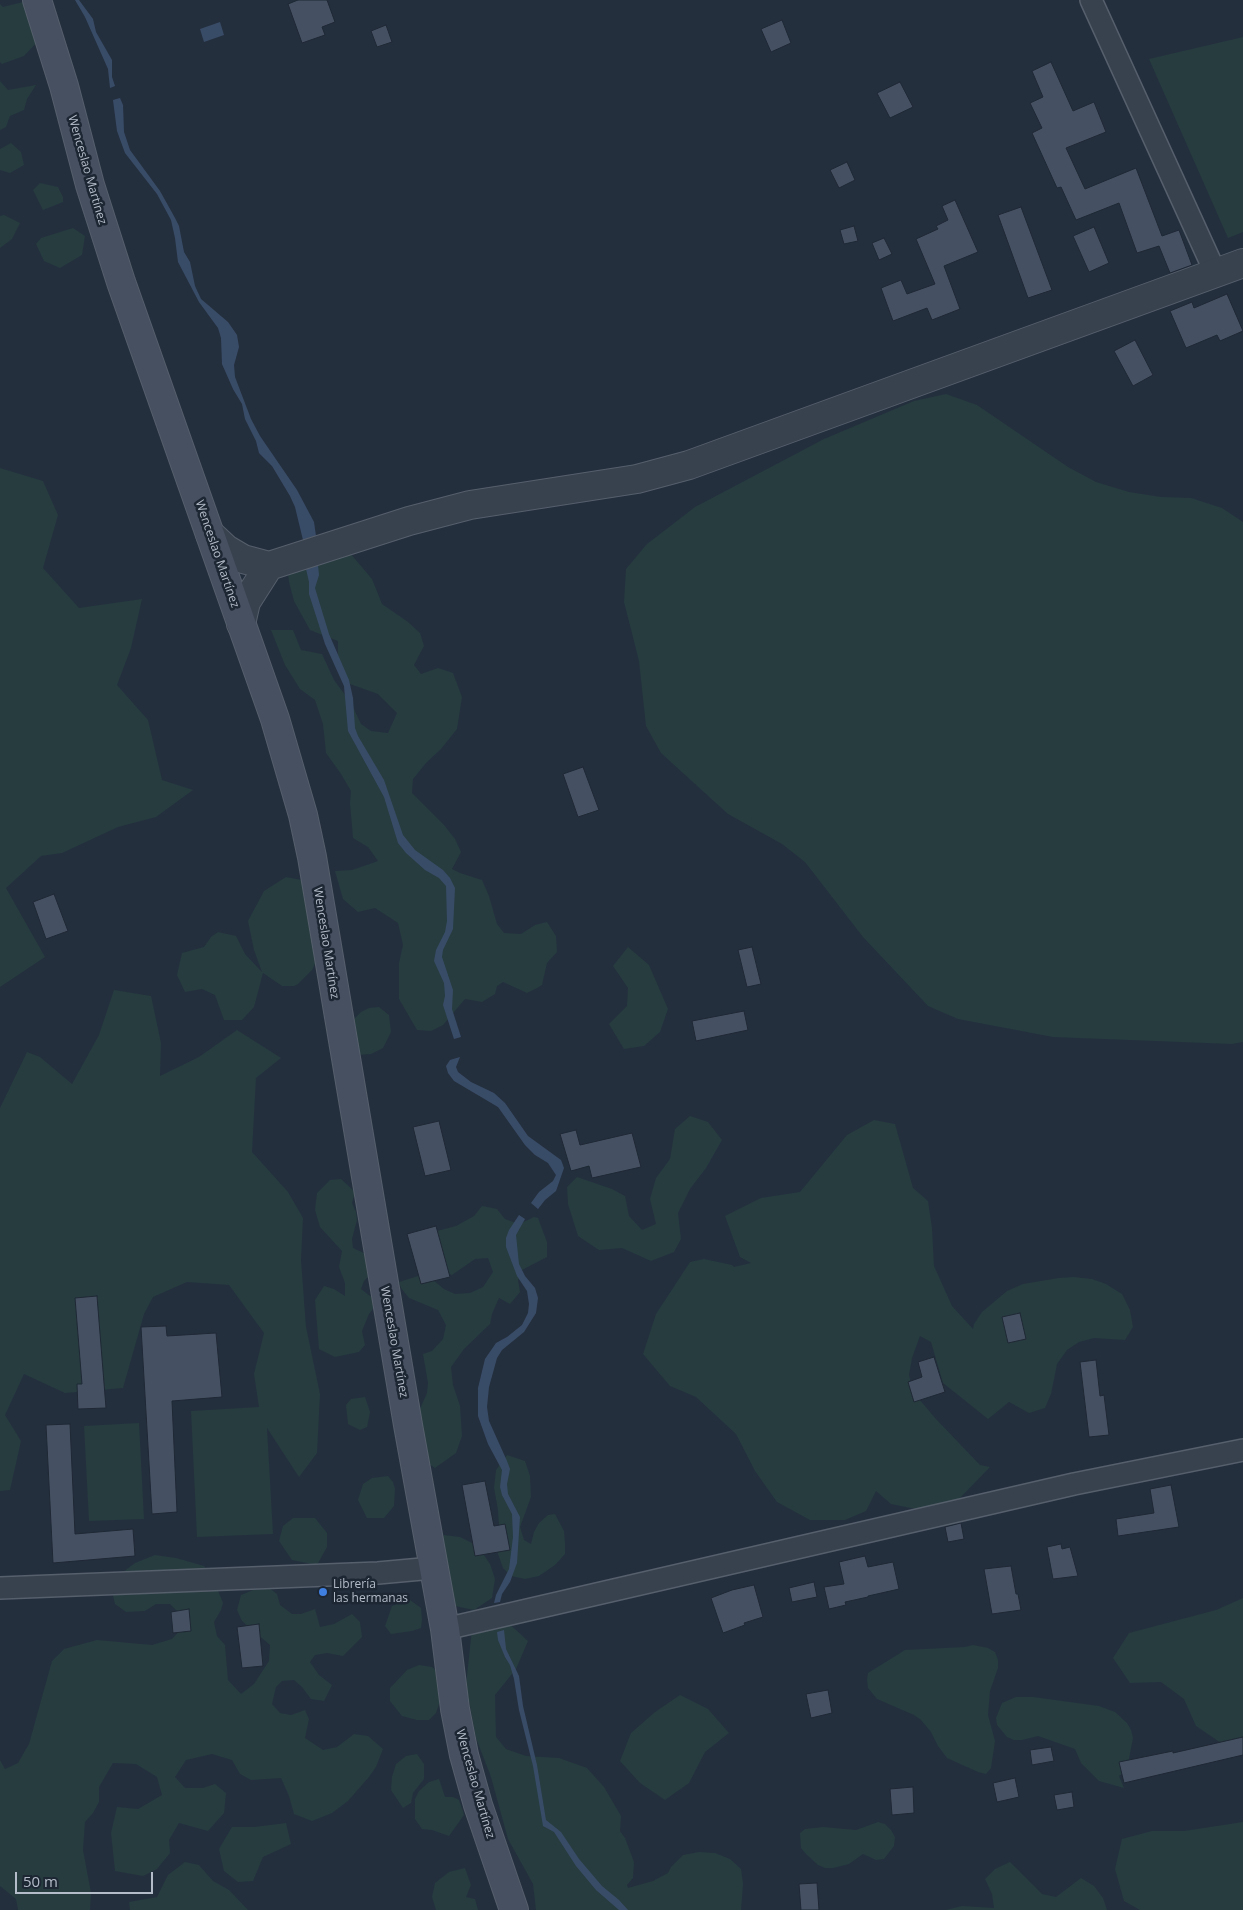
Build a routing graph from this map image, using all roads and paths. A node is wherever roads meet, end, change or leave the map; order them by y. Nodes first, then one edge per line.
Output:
1 (37, 0) edge
2 (1090, 0) edge
3 (1243, 263) edge
4 (1216, 274) junction
5 (210, 534) junction
6 (269, 566) junction
7 (241, 624) junction
8 (1243, 1450) edge
9 (433, 1568) junction
10 (0, 1588) edge
11 (445, 1629) junction
12 (514, 1910) edge

1 - 5 main road, Wenceslao Martínez
2 - 4 street
3 - 4 street
4 - 6 street
5 - 6 street
5 - 7 main road, Wenceslao Martínez
6 - 7 street
7 - 9 main road, Wenceslao Martínez
8 - 11 street
9 - 10 street
9 - 11 main road, Wenceslao Martínez
11 - 12 main road, Wenceslao Martínez

